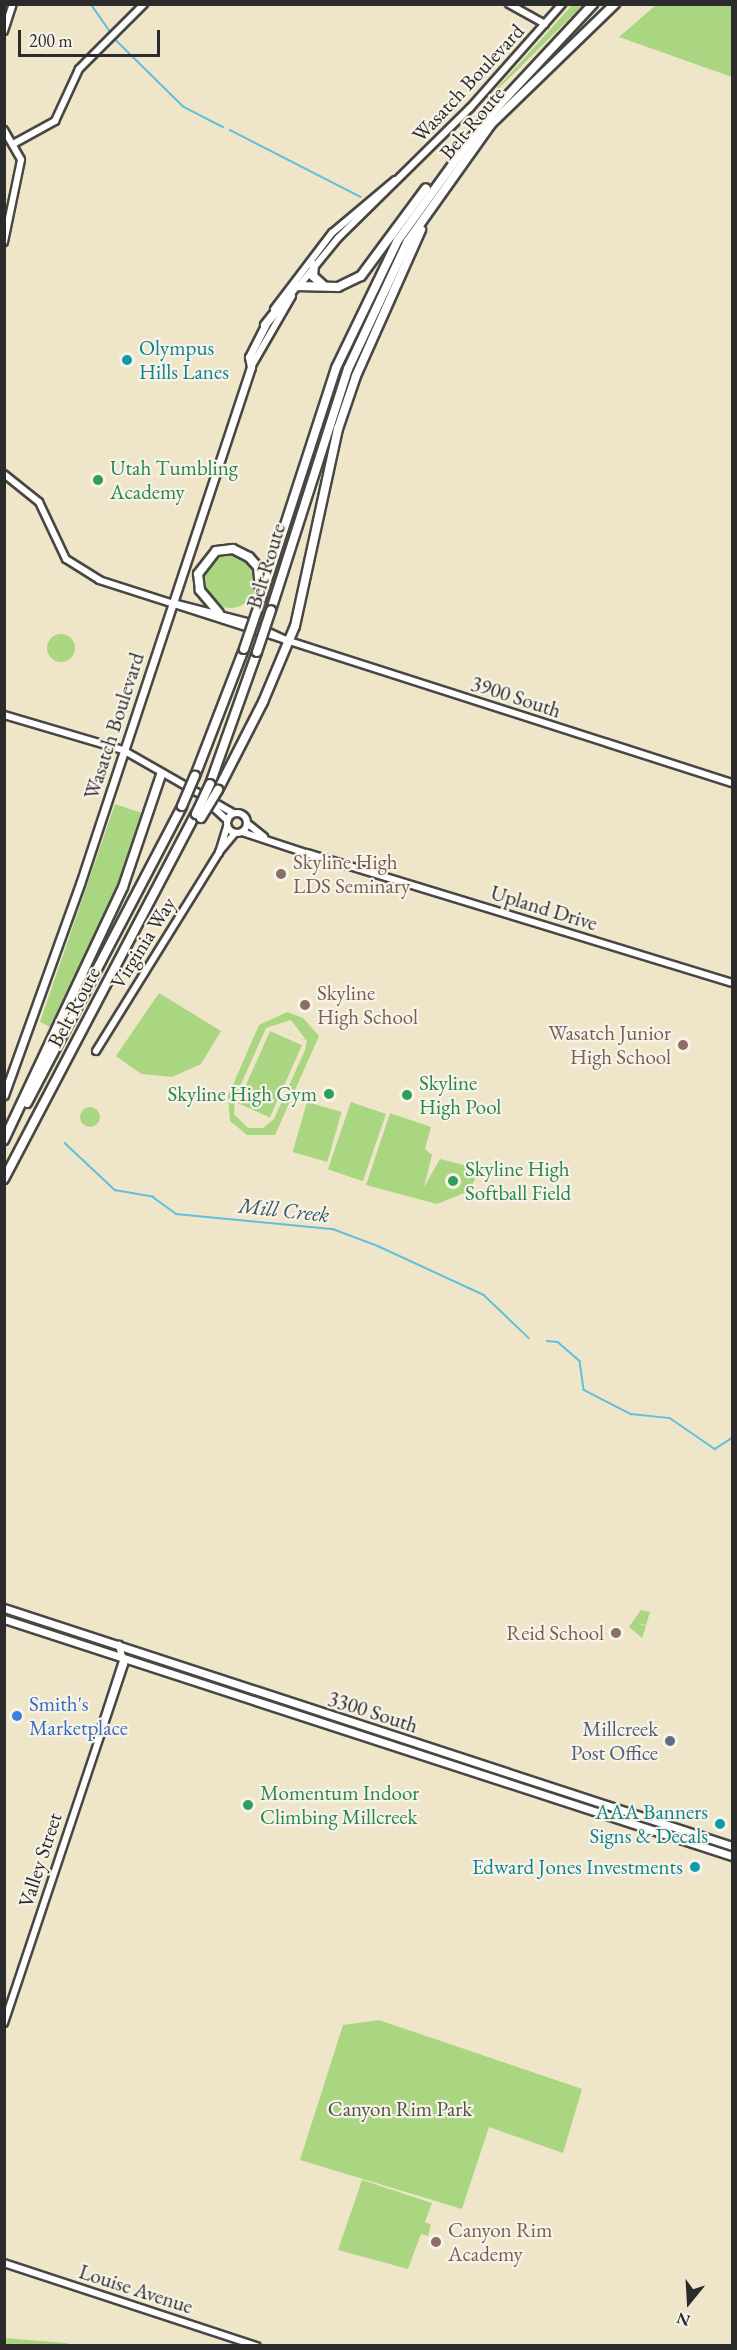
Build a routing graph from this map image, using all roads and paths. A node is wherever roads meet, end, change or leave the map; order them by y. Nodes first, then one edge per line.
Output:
1 (13, 4) edge
2 (144, 4) edge
3 (509, 4) edge
4 (562, 4) edge
5 (593, 4) edge
6 (615, 4) edge
7 (620, 4) edge
8 (600, 18) junction
9 (545, 24) junction
10 (4, 31) edge
11 (484, 121) junction
12 (4, 130) edge
13 (15, 143) junction
14 (395, 180) junction
15 (445, 183) junction
16 (4, 242) edge
17 (314, 265) junction
18 (300, 285) junction
19 (327, 287) junction
20 (265, 325) junction
21 (250, 367) junction
22 (4, 474) edge
23 (172, 603) junction
24 (259, 605) junction
25 (219, 613) junction
26 (288, 641) junction
27 (4, 715) edge
28 (123, 750) junction
29 (161, 775) junction
30 (732, 783) edge
31 (212, 806) junction
32 (233, 813) junction
33 (199, 816) junction
34 (247, 823) junction
35 (227, 824) junction
36 (238, 832) junction
37 (264, 837) junction
38 (219, 853) junction
39 (307, 854) junction
40 (345, 866) junction
41 (732, 983) edge
42 (96, 1051) dead end
43 (4, 1095) edge
44 (4, 1140) edge
45 (4, 1146) edge
46 (5, 1178) edge
47 (4, 1608) edge
48 (4, 1619) edge
49 (119, 1645) junction
50 (124, 1658) junction
51 (732, 1846) edge
52 (732, 1856) edge
53 (4, 2023) edge
54 (4, 2263) edge
55 (257, 2346) edge

1 - 10 street
2 - 13 street
3 - 9 street
4 - 9 street, Wasatch Boulevard
5 - 11 highway, Belt Route
6 - 8 highway, Belt Route
7 - 8 highway
8 - 15 highway, Belt Route
9 - 14 street, Wasatch Boulevard
11 - 19 highway
11 - 24 highway, Belt Route
12 - 13 street
13 - 16 street
14 - 17 street, Wasatch Boulevard
14 - 20 street, Wasatch Boulevard
15 - 26 highway
15 - 33 highway, Belt Route, bridge
17 - 18 street, Wasatch Boulevard
17 - 19 highway
18 - 19 highway
18 - 20 highway
18 - 21 street, Wasatch Boulevard
20 - 21 main road, Wasatch Boulevard
21 - 23 main road, Wasatch Boulevard
22 - 23 street
23 - 25 street, 3900 South
23 - 26 street, 3900 South
23 - 28 main road, Wasatch Boulevard
24 - 25 highway
24 - 45 highway, Belt Route, bridge
25 - 26 street, 3900 South
26 - 30 street, 3900 South
26 - 33 highway, bridge
27 - 28 street
28 - 29 street
28 - 43 main road, Wasatch Boulevard
29 - 31 street
29 - 44 highway
31 - 32 street
31 - 35 street
32 - 34 street, Upland Drive
32 - 35 street
33 - 46 highway, Belt Route
34 - 36 street, Virginia Way
34 - 37 street, Upland Drive
35 - 36 street
35 - 38 street, Virginia Way
36 - 37 street, Upland Drive
36 - 38 street, Virginia Way
37 - 39 street, Upland Drive
38 - 42 street, Virginia Way
39 - 40 street, Upland Drive
39 - 40 street, Upland Drive
40 - 41 street, Upland Drive
47 - 49 main road, 3300 South
48 - 50 main road, 3300 South
49 - 50 street
49 - 51 main road, 3300 South
50 - 52 main road, 3300 South
50 - 53 street, Valley Street
54 - 55 street, Louise Avenue

